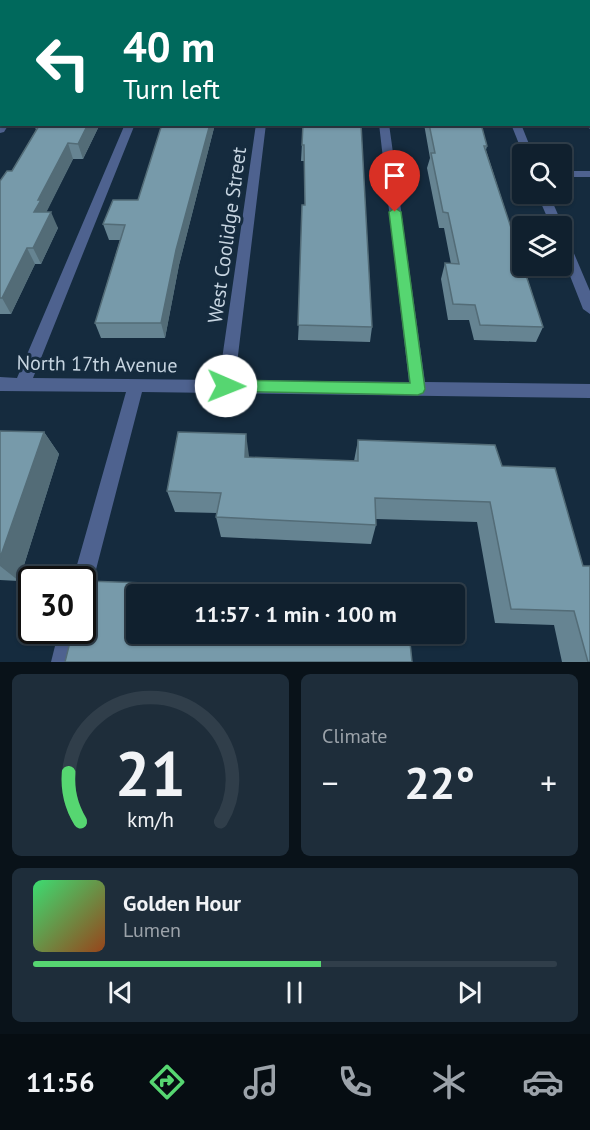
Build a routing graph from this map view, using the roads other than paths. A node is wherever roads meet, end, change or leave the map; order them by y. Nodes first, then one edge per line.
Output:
1 (129, 126) edge
2 (261, 126) edge
3 (384, 126) edge
4 (517, 126) edge
5 (524, 144) edge
6 (572, 174) edge
7 (590, 174) edge
8 (572, 264) edge
9 (590, 309) edge
10 (0, 384) edge
11 (22, 384) junction
12 (136, 386) junction
13 (226, 386) junction
14 (418, 389) junction
15 (590, 391) edge
16 (87, 566) edge
17 (66, 644) edge
18 (62, 662) edge

1 - 11 street
2 - 13 street, West Coolidge Street
3 - 14 street
4 - 5 street
6 - 7 street
8 - 9 street
10 - 11 street, North 17th Avenue
11 - 12 street, North 17th Avenue
12 - 13 street, North 17th Avenue
12 - 16 street
13 - 14 street, North 17th Avenue
14 - 15 street, North 17th Avenue
17 - 18 street

